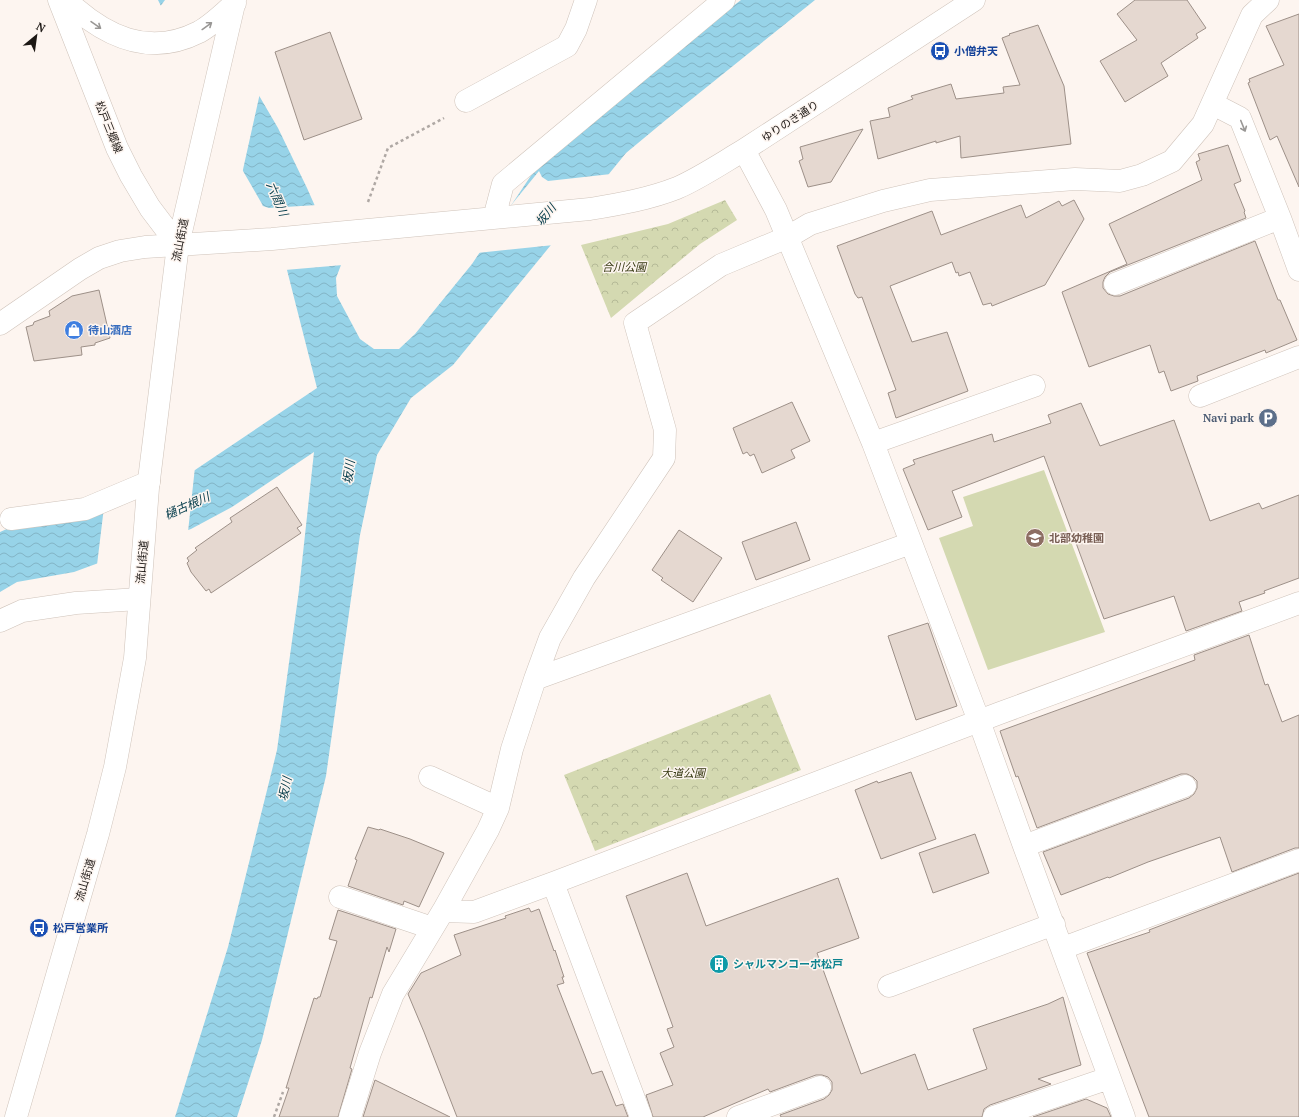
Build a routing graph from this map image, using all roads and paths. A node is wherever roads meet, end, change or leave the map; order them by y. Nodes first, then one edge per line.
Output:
1 (58, 0) edge
2 (66, 0) edge
3 (586, 0) edge
4 (724, 0) edge
5 (974, 0) edge
6 (1268, 0) edge
7 (235, 1) edge
8 (466, 101) joint
9 (1213, 104) junction
10 (744, 150) junction
11 (497, 218) junction
12 (1280, 218) junction
13 (366, 231) junction
14 (788, 237) junction
15 (178, 245) junction
16 (1299, 268) edge
17 (1115, 284) dead end
18 (0, 324) edge
19 (1299, 357) edge
20 (1034, 386) dead end
21 (1200, 396) dead end
22 (874, 442) junction
23 (149, 485) junction
24 (11, 519) dead end
25 (911, 543) junction
26 (139, 599) junction
27 (1299, 603) edge
28 (0, 621) edge
29 (535, 678) junction
30 (979, 721) junction
31 (430, 777) dead end
32 (1185, 786) dead end
33 (498, 808) junction
34 (1024, 846) junction
35 (1299, 860) edge
36 (553, 883) junction
37 (340, 897) dead end
38 (438, 919) junction
39 (1054, 924) junction
40 (1063, 948) junction
41 (889, 986) dead end
42 (1109, 1078) junction
43 (820, 1087) dead end
44 (283, 1092) dead end
45 (16, 1117) edge
46 (274, 1117) edge
47 (350, 1117) edge
48 (642, 1117) edge
49 (738, 1117) edge
50 (994, 1117) edge
51 (1124, 1117) edge

1 - 15 street, 松戸三郷線
2 -> 7 street
3 - 8 street
4 - 11 street
5 - 10 street, ゆりのき通り
6 - 9 street
7 - 15 street, 流山街道
8 - 13 path
9 -> 12 street
9 - 14 street
10 - 11 street, ゆりのき通り
10 - 14 street
11 - 13 street, ゆりのき通り
12 - 16 street
12 - 17 street
13 - 15 street, ゆりのき通り
14 - 22 street
14 - 29 street
15 - 18 street, ゆりのき通り
15 - 23 street, 流山街道
19 - 21 street
20 - 22 street
22 - 25 street
23 - 24 street
23 - 26 street, 流山街道
25 - 29 street
25 - 30 street
26 - 28 street
26 - 45 street, 流山街道
27 - 30 street
29 - 33 street
30 - 34 street
30 - 36 street
31 - 33 street
32 - 34 street
33 - 38 street
34 - 39 street
35 - 40 street
36 - 38 street
36 - 48 street
37 - 38 street
38 - 47 street
39 - 40 street
39 - 41 street
40 - 42 street
42 - 50 street
42 - 51 street
43 - 49 street
44 - 46 path

